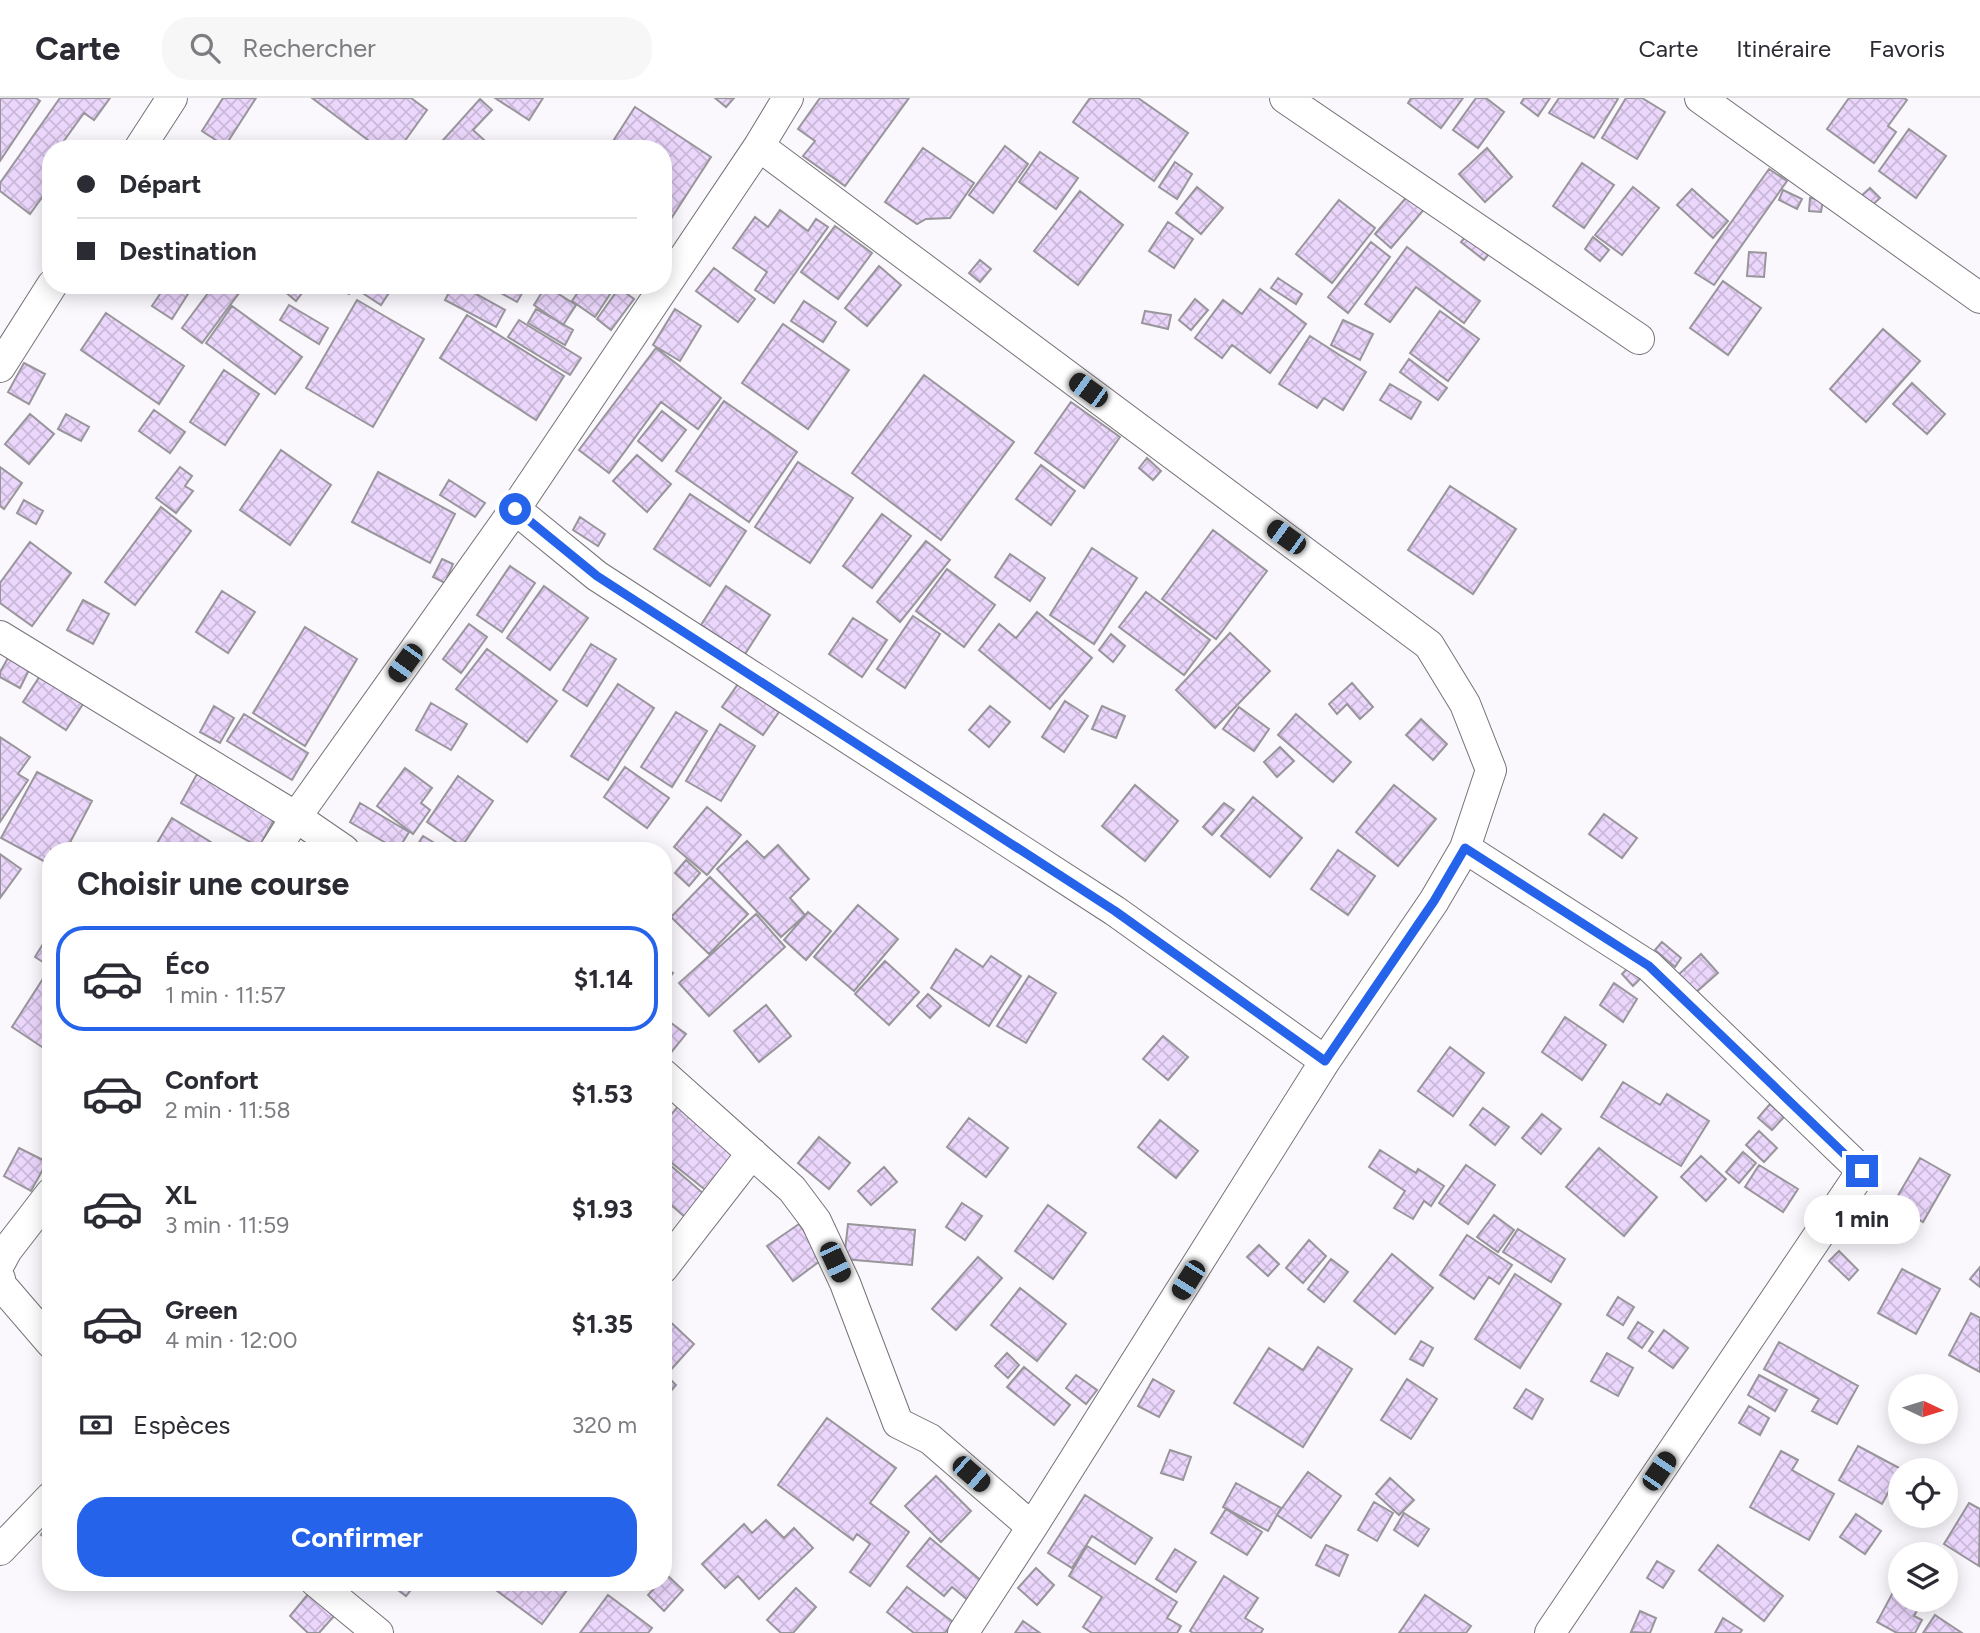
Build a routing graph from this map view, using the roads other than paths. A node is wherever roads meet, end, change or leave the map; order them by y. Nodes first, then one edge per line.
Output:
1 (172, 98) edge
2 (788, 98) edge
3 (1285, 98) edge
4 (1700, 98) edge
5 (145, 140) edge
6 (759, 146) junction
7 (672, 275) edge
8 (46, 294) edge
9 (660, 294) edge
10 (1980, 298) edge
11 (1640, 338) dead end
12 (0, 367) edge
13 (515, 509) junction
14 (0, 636) edge
15 (296, 817) junction
16 (280, 842) edge
17 (332, 842) edge
18 (1465, 848) junction
19 (1325, 1061) junction
20 (672, 1082) edge
21 (752, 1153) junction
22 (42, 1205) edge
23 (672, 1256) edge
24 (0, 1263) edge
25 (0, 1279) edge
26 (42, 1333) edge
27 (42, 1506) edge
28 (1032, 1527) junction
29 (0, 1550) edge
30 (327, 1591) edge
31 (377, 1633) edge
32 (963, 1633) edge
33 (1550, 1633) edge

1 - 5 street
2 - 6 street
3 - 11 street
4 - 10 street
6 - 7 street
6 - 18 street
8 - 12 street
9 - 13 street
13 - 15 street
13 - 19 street
14 - 15 street
15 - 16 street
15 - 17 street
18 - 19 street
18 - 33 street
19 - 28 street
20 - 21 street
21 - 23 street
21 - 28 street
22 - 24 street
25 - 26 street
27 - 29 street
28 - 32 street
30 - 31 street

